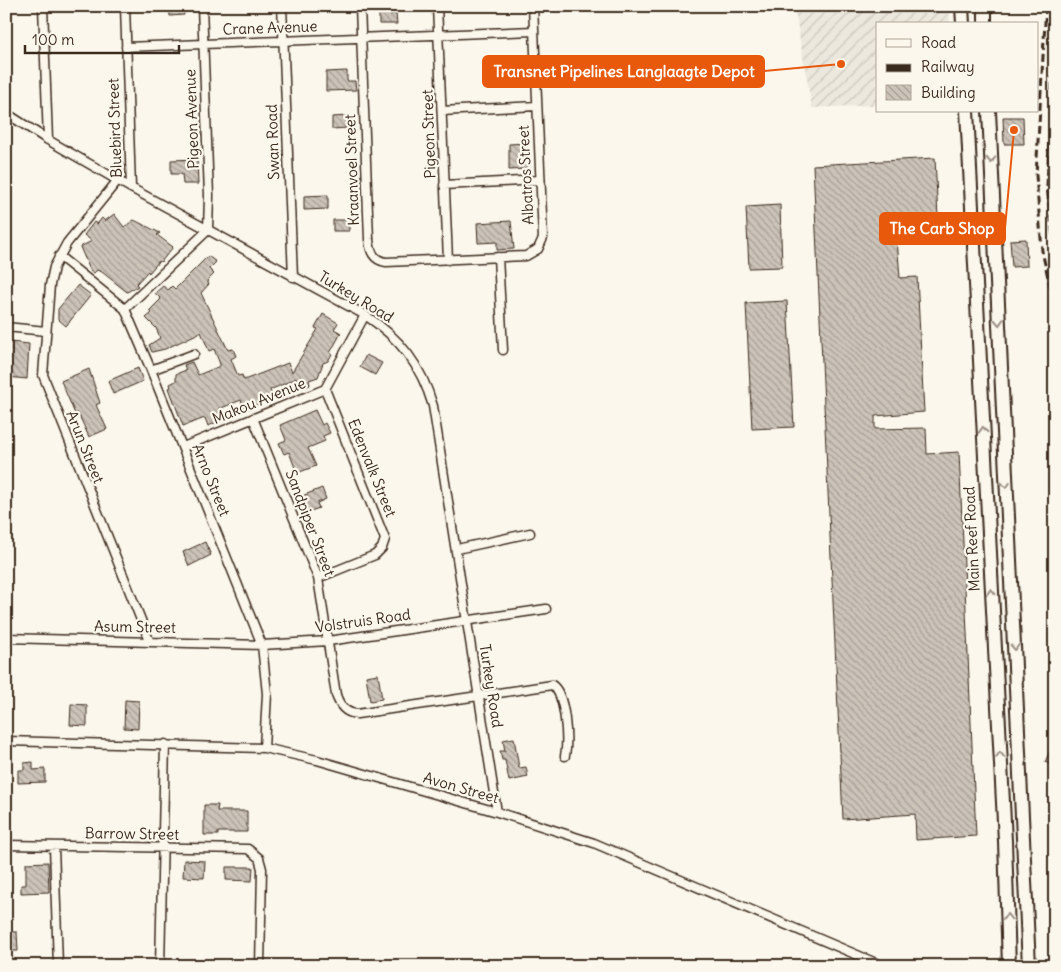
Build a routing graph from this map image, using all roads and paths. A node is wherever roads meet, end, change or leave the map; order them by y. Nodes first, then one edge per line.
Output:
1 (44, 6) edge
2 (125, 6) edge
3 (202, 6) edge
4 (282, 6) edge
5 (360, 6) edge
6 (437, 6) edge
7 (533, 6) edge
8 (962, 6) edge
9 (985, 6) edge
10 (963, 22) edge
11 (986, 22) edge
12 (534, 31) junction
13 (438, 35) junction
14 (362, 38) junction
15 (283, 41) junction
16 (203, 44) junction
17 (126, 47) junction
18 (536, 106) junction
19 (442, 111) junction
20 (967, 112) edge
21 (989, 112) edge
22 (6, 113) edge
23 (48, 140) junction
24 (118, 180) junction
25 (540, 180) junction
26 (444, 185) junction
27 (131, 188) junction
28 (208, 230) junction
29 (59, 256) junction
30 (498, 257) junction
31 (448, 260) junction
32 (292, 277) junction
33 (125, 309) junction
34 (365, 315) junction
35 (6, 327) edge
36 (46, 331) junction
37 (502, 350) dead end
38 (194, 354) dead end
39 (152, 370) junction
40 (325, 388) junction
41 (253, 418) junction
42 (183, 447) junction
43 (530, 533) dead end
44 (457, 549) junction
45 (990, 565) junction
46 (1010, 565) junction
47 (318, 578) junction
48 (546, 609) dead end
49 (467, 621) junction
50 (6, 638) edge
51 (149, 640) junction
52 (328, 641) junction
53 (262, 644) junction
54 (478, 697) junction
55 (6, 741) edge
56 (165, 744) junction
57 (264, 748) junction
58 (565, 756) dead end
59 (497, 812) junction
60 (6, 845) edge
61 (54, 846) junction
62 (162, 848) junction
63 (58, 966) edge
64 (160, 966) edge
65 (260, 966) edge
66 (883, 966) edge
67 (1009, 966) edge
68 (1029, 966) edge

1 - 23 street
2 - 17 street, Bluebird Street
3 - 16 street, Pigeon Avenue
4 - 15 street, Swan Road
5 - 14 street, Kraanvoel Street
6 - 13 street, Pigeon Street
7 - 12 street, Albatros Street
8 - 10 main road
9 - 11 main road
12 - 13 street, Crane Avenue
12 - 18 street, Albatros Street
13 - 14 street, Crane Avenue
13 - 19 street, Pigeon Street
14 - 15 street, Crane Avenue
14 - 31 street, Kraanvoel Street
15 - 16 street, Crane Avenue
15 - 32 street, Swan Road
16 - 17 street, Crane Avenue
16 - 28 street, Pigeon Avenue
17 - 27 street, Bluebird Street
18 - 19 street
18 - 25 street, Albatros Street
19 - 26 street, Pigeon Street
45 -> 20 main road, Main Reef Road
21 -> 46 main road
22 - 23 street, Turkey Road
23 - 24 street, Turkey Road
24 - 27 street, Turkey Road
24 - 29 street, Arun Street
25 - 26 street
25 - 30 street, Albatros Street
26 - 31 street, Pigeon Street
27 - 28 street, Turkey Road
28 - 32 street, Turkey Road
28 - 33 street
29 - 33 street, Arno Street
29 - 36 street, Arun Street
30 - 31 street, Albatros Street
30 - 37 street
32 - 34 street, Turkey Road
33 - 39 street, Arno Street
34 - 40 street, Makou Avenue
34 - 44 street, Turkey Road
35 - 36 street
36 - 51 street, Arun Street
38 - 39 street
39 - 42 street, Arno Street
40 - 41 street, Makou Avenue
40 - 47 street, Edenvalk Street
41 - 42 street, Makou Avenue
41 - 47 street, Sandpiper Street
42 - 53 street, Arno Street
43 - 44 street
44 - 49 street, Turkey Road
45 - 46 main road
67 -> 45 main road, Main Reef Road
46 -> 68 main road
47 - 52 street, Sandpiper Street
48 - 49 street, Volstruis Road
49 - 52 street, Volstruis Road
49 - 54 street, Turkey Road
50 - 51 street, Asum Street
51 - 53 street, Asum Street
52 - 53 street, Volstruis Road
52 - 54 street, Sandpiper Street
53 - 57 street, Arno Street
54 - 58 street
54 - 59 street, Turkey Road
55 - 56 street, Avon Street
56 - 57 street, Avon Street
56 - 62 street
57 - 59 street, Avon Street
59 - 66 street, Avon Street
60 - 61 street, Barrow Street
61 - 62 street, Barrow Street
61 - 63 street
62 - 64 street
62 - 65 street, Barrow Street

